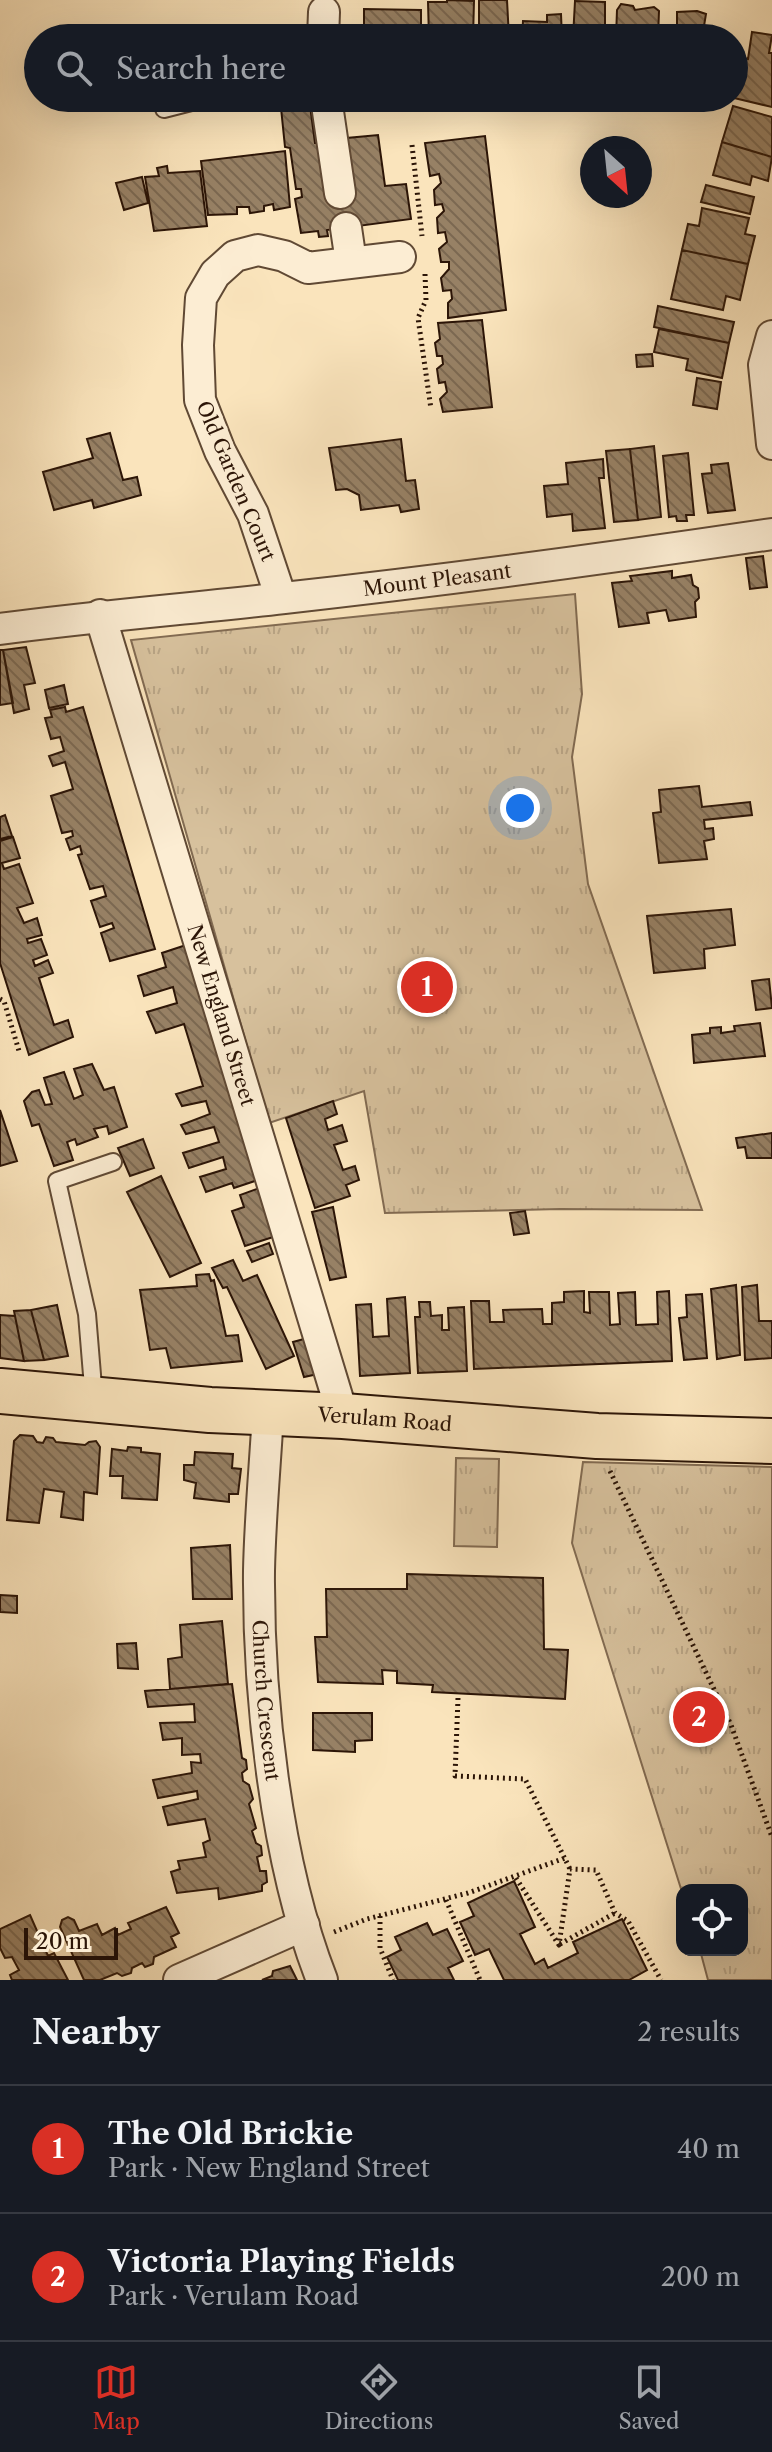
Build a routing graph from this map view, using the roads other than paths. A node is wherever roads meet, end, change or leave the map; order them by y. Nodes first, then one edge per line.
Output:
1 (328, 112) edge
2 (340, 193) dead end
3 (346, 228) dead end
4 (400, 257) dead end
5 (351, 262) junction
6 (772, 336) edge
7 (772, 444) edge
8 (772, 534) edge
9 (281, 598) junction
10 (100, 615) junction
11 (0, 629) edge
12 (113, 1162) dead end
13 (0, 1391) edge
14 (94, 1401) junction
15 (268, 1413) junction
16 (343, 1416) junction
17 (772, 1441) edge
18 (306, 1934) junction
19 (179, 1980) edge
20 (322, 1980) edge

1 - 2 street
3 - 5 street
4 - 5 street, Old Garden Court
5 - 9 street, Old Garden Court
6 - 7 street
8 - 9 street, Mount Pleasant
9 - 10 street, Mount Pleasant
10 - 11 street, Mount Pleasant
10 - 16 street, New England Street
12 - 14 lane
13 - 14 main road, Verulam Road
14 - 15 main road, Verulam Road
15 - 16 main road, Verulam Road
15 - 18 street, Church Crescent
16 - 17 main road, Verulam Road
18 - 19 street
18 - 20 street, Church Crescent

